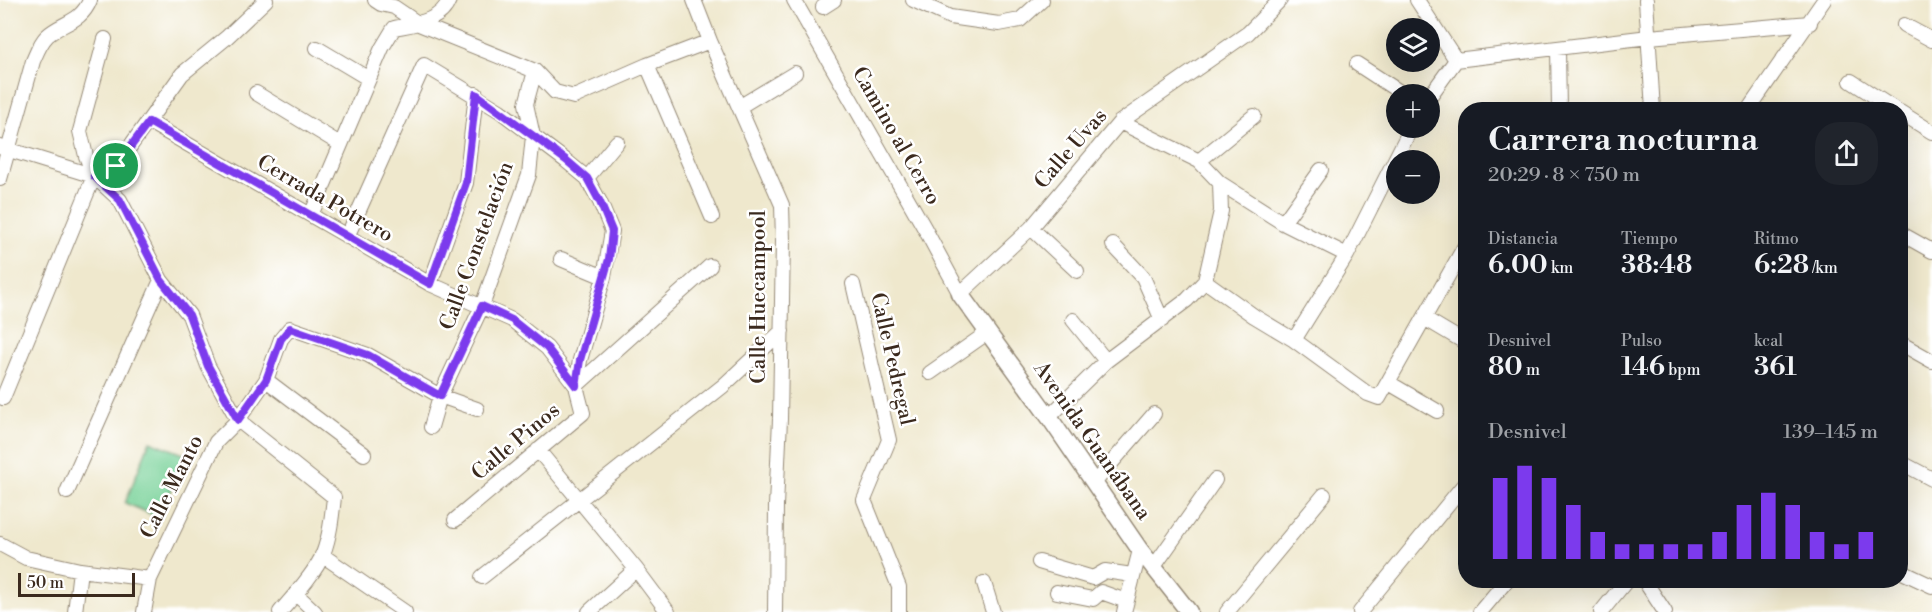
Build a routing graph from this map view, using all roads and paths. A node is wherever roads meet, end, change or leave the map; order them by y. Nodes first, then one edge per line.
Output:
1 (90, 0) edge
2 (266, 0) edge
3 (375, 0) edge
4 (449, 0) edge
5 (694, 0) edge
6 (794, 0) edge
7 (913, 0) edge
8 (1042, 0) edge
9 (1280, 0) edge
10 (1416, 0) edge
11 (1646, 0) edge
12 (1824, 0) edge
13 (1810, 23) junction
14 (419, 24) junction
15 (1904, 25) dead end
16 (1649, 37) junction
17 (105, 39) dead end
18 (1932, 40) edge
19 (710, 41) junction
20 (317, 48) dead end
21 (1558, 48) junction
22 (1456, 60) junction
23 (647, 64) junction
24 (1357, 64) dead end
25 (535, 71) junction
26 (795, 73) dead end
27 (369, 79) junction
28 (1851, 81) dead end
29 (1388, 84) edge
30 (1439, 84) edge
31 (256, 93) dead end
32 (476, 94) junction
33 (1559, 102) edge
34 (1653, 102) edge
35 (1754, 102) edge
36 (1884, 102) edge
37 (739, 107) junction
38 (1254, 116) dead end
39 (1908, 117) edge
40 (149, 122) junction
41 (1120, 122) junction
42 (1932, 132) edge
43 (533, 136) junction
44 (1406, 138) edge
45 (617, 142) dead end
46 (340, 144) junction
47 (4, 148) edge
48 (1199, 161) junction
49 (1321, 170) dead end
50 (94, 176) junction
51 (587, 178) junction
52 (0, 179) edge
53 (1220, 183) junction
54 (311, 215) junction
55 (712, 217) dead end
56 (1283, 223) junction
57 (1031, 228) junction
58 (347, 237) junction
59 (1908, 238) edge
60 (1113, 246) dead end
61 (1932, 251) edge
62 (1347, 255) junction
63 (1458, 258) edge
64 (561, 259) dead end
65 (711, 266) dead end
66 (1077, 271) dead end
67 (604, 278) junction
68 (161, 280) junction
69 (1205, 281) junction
70 (430, 284) junction
71 (854, 284) dead end
72 (960, 294) junction
73 (482, 306) junction
74 (1424, 318) junction
75 (1073, 320) dead end
76 (1162, 320) junction
77 (782, 331) junction
78 (987, 333) junction
79 (1458, 336) edge
80 (1294, 340) junction
81 (1908, 348) edge
82 (1932, 361) edge
83 (1106, 362) junction
84 (930, 372) dead end
85 (266, 380) junction
86 (1389, 383) junction
87 (576, 386) junction
88 (440, 396) junction
89 (3, 398) dead end
90 (477, 409) dead end
91 (1437, 411) dead end
92 (1154, 414) dead end
93 (1049, 417) junction
94 (238, 420) junction
95 (431, 427) dead end
96 (538, 450) junction
97 (364, 454) dead end
98 (1908, 466) edge
99 (1932, 479) edge
100 (1215, 480) dead end
101 (1094, 483) junction
102 (67, 492) dead end
103 (1458, 492) edge
104 (1324, 495) dead end
105 (578, 500) junction
106 (455, 520) dead end
107 (0, 544) edge
108 (1140, 550) junction
109 (322, 555) junction
110 (1039, 562) dead end
111 (1153, 568) junction
112 (636, 569) junction
113 (80, 570) junction
114 (1132, 575) junction
115 (1908, 575) edge
116 (482, 577) dead end
117 (150, 579) junction
118 (984, 583) dead end
119 (1932, 586) edge
120 (1500, 588) edge
121 (1620, 588) edge
122 (1649, 588) edge
123 (1057, 592) dead end
124 (296, 594) junction
125 (1125, 607) edge
126 (75, 612) edge
127 (144, 612) edge
128 (280, 612) edge
129 (315, 612) edge
130 (405, 612) edge
131 (589, 612) edge
132 (668, 612) edge
133 (775, 612) edge
134 (899, 612) edge
135 (993, 612) edge
136 (1189, 612) edge
137 (1227, 612) edge
138 (1360, 612) edge
139 (1480, 612) edge
140 (1601, 612) edge
141 (1665, 612) edge

1 - 47 street
2 - 40 street
3 - 14 street
4 - 14 street
5 - 19 street, Calle Huecampool
6 - 72 street, Camino al Cerro
7 - 8 street
9 - 41 street, Calle Uvas
10 - 22 street
11 - 16 street
12 - 13 street
13 - 16 street
13 - 35 street
14 - 25 street
14 - 27 street
15 - 18 street
16 - 21 street
16 - 34 street
17 - 50 street
19 - 23 street
19 - 37 street, Calle Huecampool
20 - 27 street
21 - 22 street
21 - 33 street
22 - 30 street
23 - 25 street
23 - 55 street
24 - 29 street
25 - 43 street, Calle Constelación
26 - 37 street
27 - 46 street
28 - 36 street
31 - 46 street
32 - 43 street
32 - 58 street
32 - 70 street
37 - 77 street, Calle Huecampool
38 - 48 street
39 - 42 street
40 - 50 street
40 - 54 street, Cerrada Potrero
41 - 48 street
41 - 57 street, Calle Uvas
43 - 51 street
43 - 73 street, Calle Constelación
44 - 62 street
45 - 51 street
46 - 54 street
47 - 50 street
47 - 52 street
48 - 53 street
49 - 56 street
50 - 68 street
50 - 89 street
51 - 67 street
53 - 56 street
53 - 69 street
54 - 58 street, Cerrada Potrero
56 - 62 street
57 - 66 street
57 - 72 street, Calle Uvas
58 - 70 street, Cerrada Potrero
59 - 61 street
60 - 76 street
62 - 80 street
63 - 74 street
64 - 67 street
65 - 87 street, Calle Pinos
67 - 87 street
68 - 94 street
68 - 102 street
69 - 76 street
69 - 80 street
70 - 73 street, Cerrada Potrero
71 - 134 street, Calle Pedregal
72 - 78 street, Avenida Guanábana
73 - 87 street, Cerrada Potrero
73 - 88 street, Calle Constelación
74 - 79 street
74 - 86 street
75 - 83 street
76 - 83 street
77 - 105 street
77 - 133 street, Calle Huecampool
78 - 84 street
78 - 93 street, Avenida Guanábana
80 - 86 street
81 - 82 street
83 - 93 street
85 - 88 street, Calle Manto
85 - 94 street, Calle Manto
85 - 97 street
86 - 91 street
87 - 96 street, Calle Pinos
88 - 90 street
88 - 95 street, Calle Constelación
92 - 101 street
93 - 101 street, Avenida Guanábana
94 - 109 street
94 - 117 street, Calle Manto
96 - 105 street
96 - 106 street, Calle Pinos
98 - 99 street
100 - 111 street
101 - 108 street, Avenida Guanábana
103 - 138 street
104 - 137 street
105 - 112 street
105 - 116 street
107 - 113 street
108 - 111 street, Avenida Guanábana
108 - 114 street
109 - 124 street
109 - 130 street
110 - 114 street
111 - 136 street, Avenida Guanábana
112 - 131 street
112 - 132 street
113 - 117 street
113 - 126 street
114 - 125 street
115 - 119 street
117 - 127 street, Calle Manto
118 - 135 street
120 - 139 street
121 - 140 street
122 - 141 street
123 - 125 street
124 - 128 street
124 - 129 street

